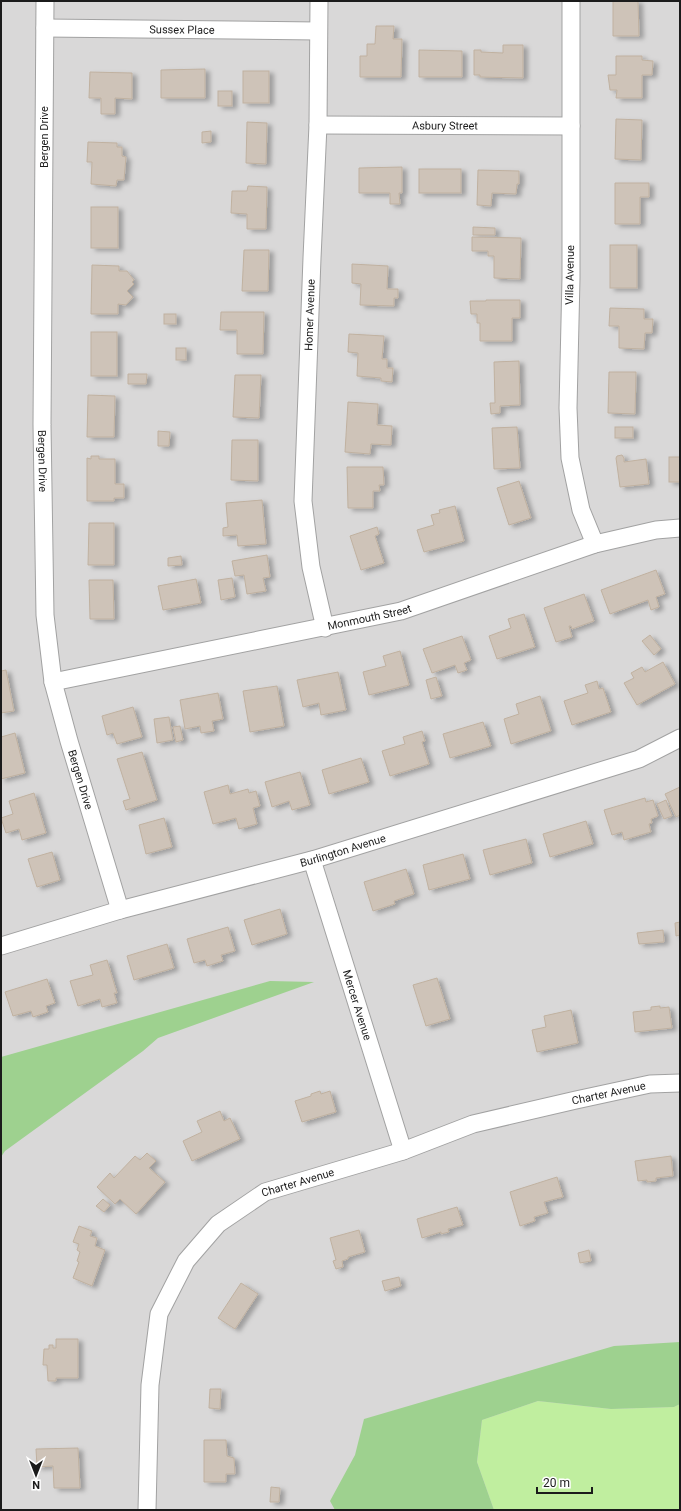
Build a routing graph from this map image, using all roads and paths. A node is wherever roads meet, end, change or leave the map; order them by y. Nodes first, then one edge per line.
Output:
1 (45, 1) edge
2 (319, 1) edge
3 (571, 1) edge
4 (45, 28) junction
5 (318, 31) junction
6 (318, 125) junction
7 (571, 126) junction
8 (680, 528) edge
9 (595, 544) junction
10 (325, 628) junction
11 (53, 682) junction
12 (680, 738) edge
13 (312, 860) junction
14 (120, 910) junction
15 (1, 946) edge
16 (680, 1083) edge
17 (403, 1150) junction
18 (147, 1510) edge

1 - 4 street, Bergen Drive
2 - 5 street, Homer Avenue
3 - 7 street, Villa Avenue
4 - 5 street, Sussex Place
4 - 11 street, Bergen Drive
5 - 6 street, Homer Avenue
6 - 7 street, Asbury Street
6 - 10 street, Homer Avenue
7 - 9 street, Villa Avenue
8 - 9 street, Monmouth Street
9 - 10 street, Monmouth Street
10 - 11 street, Monmouth Street
11 - 14 street, Bergen Drive
12 - 13 street, Burlington Avenue
13 - 14 street, Burlington Avenue
13 - 17 street, Mercer Avenue
14 - 15 street, Burlington Avenue
16 - 17 street, Charter Avenue
17 - 18 street, Charter Avenue

